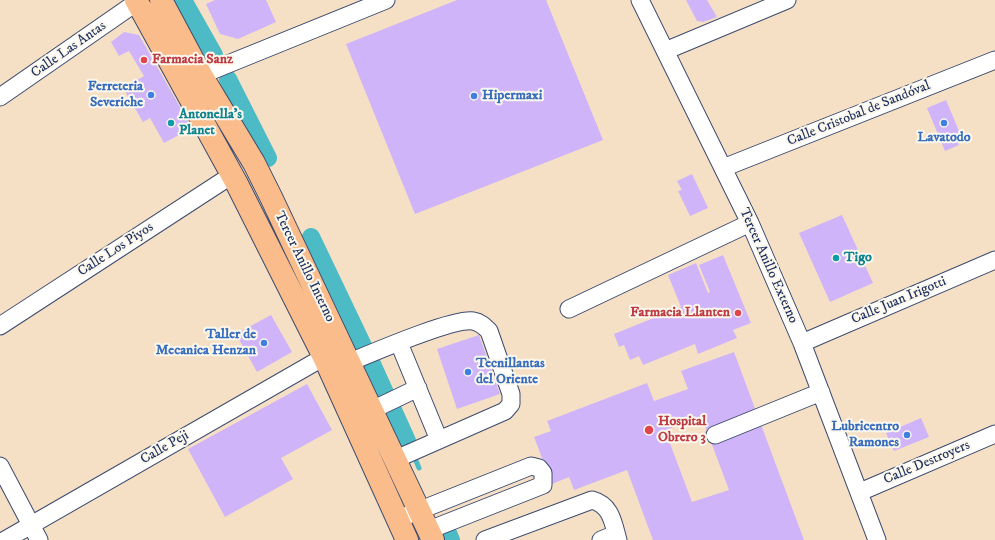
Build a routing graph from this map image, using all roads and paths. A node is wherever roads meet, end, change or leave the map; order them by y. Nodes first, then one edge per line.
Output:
1 (161, 0) edge
2 (386, 0) edge
3 (640, 0) edge
4 (787, 0) edge
5 (141, 1) edge
6 (665, 51) junction
7 (995, 60) edge
8 (201, 75) junction
9 (0, 97) edge
10 (723, 168) junction
11 (234, 178) junction
12 (271, 197) junction
13 (750, 222) junction
14 (995, 260) edge
15 (569, 310) dead end
16 (0, 326) edge
17 (399, 343) junction
18 (802, 343) junction
19 (324, 357) junction
20 (350, 362) junction
21 (418, 388) junction
22 (821, 392) junction
23 (372, 410) junction
24 (995, 434) edge
25 (715, 435) dead end
26 (439, 440) junction
27 (396, 459) junction
28 (0, 466) edge
29 (411, 490) junction
30 (860, 492) junction
31 (408, 515) junction
32 (35, 533) edge
33 (426, 537) edge
34 (612, 538) edge
35 (5, 540) edge
36 (407, 540) edge
37 (485, 540) edge
38 (877, 540) edge

1 - 8 main road, Tercer Anillo Interno
2 - 8 street
3 - 6 street, Tercer Anillo Externo
4 - 6 street
5 - 8 main road
5 - 9 street, Calle Las Antas
5 - 11 main road, Tercer Anillo Interno
6 - 10 street, Tercer Anillo Externo
7 - 10 street, Calle Cristobal de Sandóval
8 - 11 main road
8 - 12 main road, Tercer Anillo Interno
10 - 13 street, Tercer Anillo Externo
11 - 16 street, Calle Los Piyos
11 - 19 main road, Tercer Anillo Interno
12 - 19 main road
12 - 20 main road, Tercer Anillo Interno
13 - 15 street
13 - 18 street, Tercer Anillo Externo
14 - 18 street, Calle Juan Irigotti
17 - 20 street
17 - 21 street
17 - 26 street
18 - 22 street, Tercer Anillo Externo
19 - 29 main road
19 - 31 main road, Tercer Anillo Interno
19 - 32 street, Calle Peji
20 - 23 main road, Tercer Anillo Interno
21 - 23 street
21 - 26 street
22 - 25 street
22 - 30 street, Tercer Anillo Externo
23 - 27 main road, Tercer Anillo Interno
24 - 30 street, Calle Destroyers
26 - 27 street
27 - 29 main road, Tercer Anillo Interno
28 - 32 street
29 - 31 main road, Tercer Anillo Interno
30 - 38 street, Tercer Anillo Externo
31 - 33 main road, Tercer Anillo Interno
31 - 33 street
31 - 36 main road, Tercer Anillo Interno
32 - 35 street, Calle Peji
34 - 37 street

